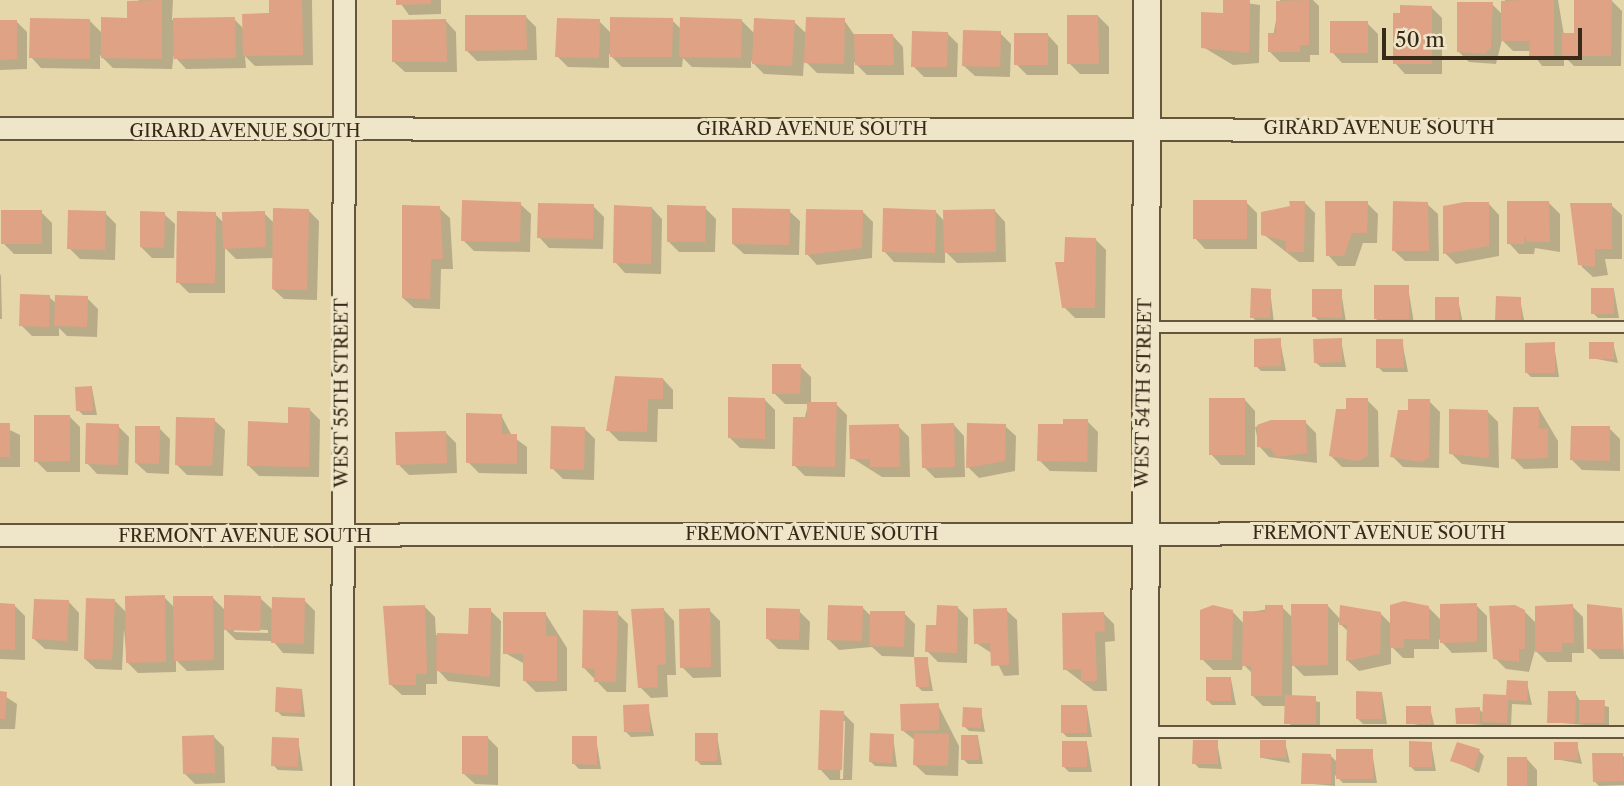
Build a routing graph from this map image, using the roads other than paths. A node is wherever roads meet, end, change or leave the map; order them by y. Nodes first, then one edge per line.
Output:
1 (344, 0) edge
2 (1147, 0) edge
3 (1147, 127) junction
4 (0, 128) edge
5 (1624, 130) edge
6 (341, 132) junction
7 (1145, 327) junction
8 (1624, 327) edge
9 (1143, 532) junction
10 (1624, 533) edge
11 (0, 535) edge
12 (342, 537) junction
13 (1144, 732) junction
14 (1624, 732) edge
15 (341, 786) edge
16 (1144, 786) edge

1 - 6 street, WEST 55TH STREET
2 - 3 street, WEST 54TH STREET
3 - 5 street, GIRARD AVENUE SOUTH
3 - 6 street, GIRARD AVENUE SOUTH
3 - 7 street, WEST 54TH STREET
4 - 6 street, GIRARD AVENUE SOUTH
6 - 12 street, WEST 55TH STREET
7 - 8 lane
7 - 9 street, WEST 54TH STREET
9 - 10 street, FREMONT AVENUE SOUTH
9 - 12 street, FREMONT AVENUE SOUTH
9 - 13 street, WEST 54TH STREET
11 - 12 street, FREMONT AVENUE SOUTH
12 - 15 street, WEST 55TH STREET
13 - 14 lane
13 - 16 street, WEST 54TH STREET

